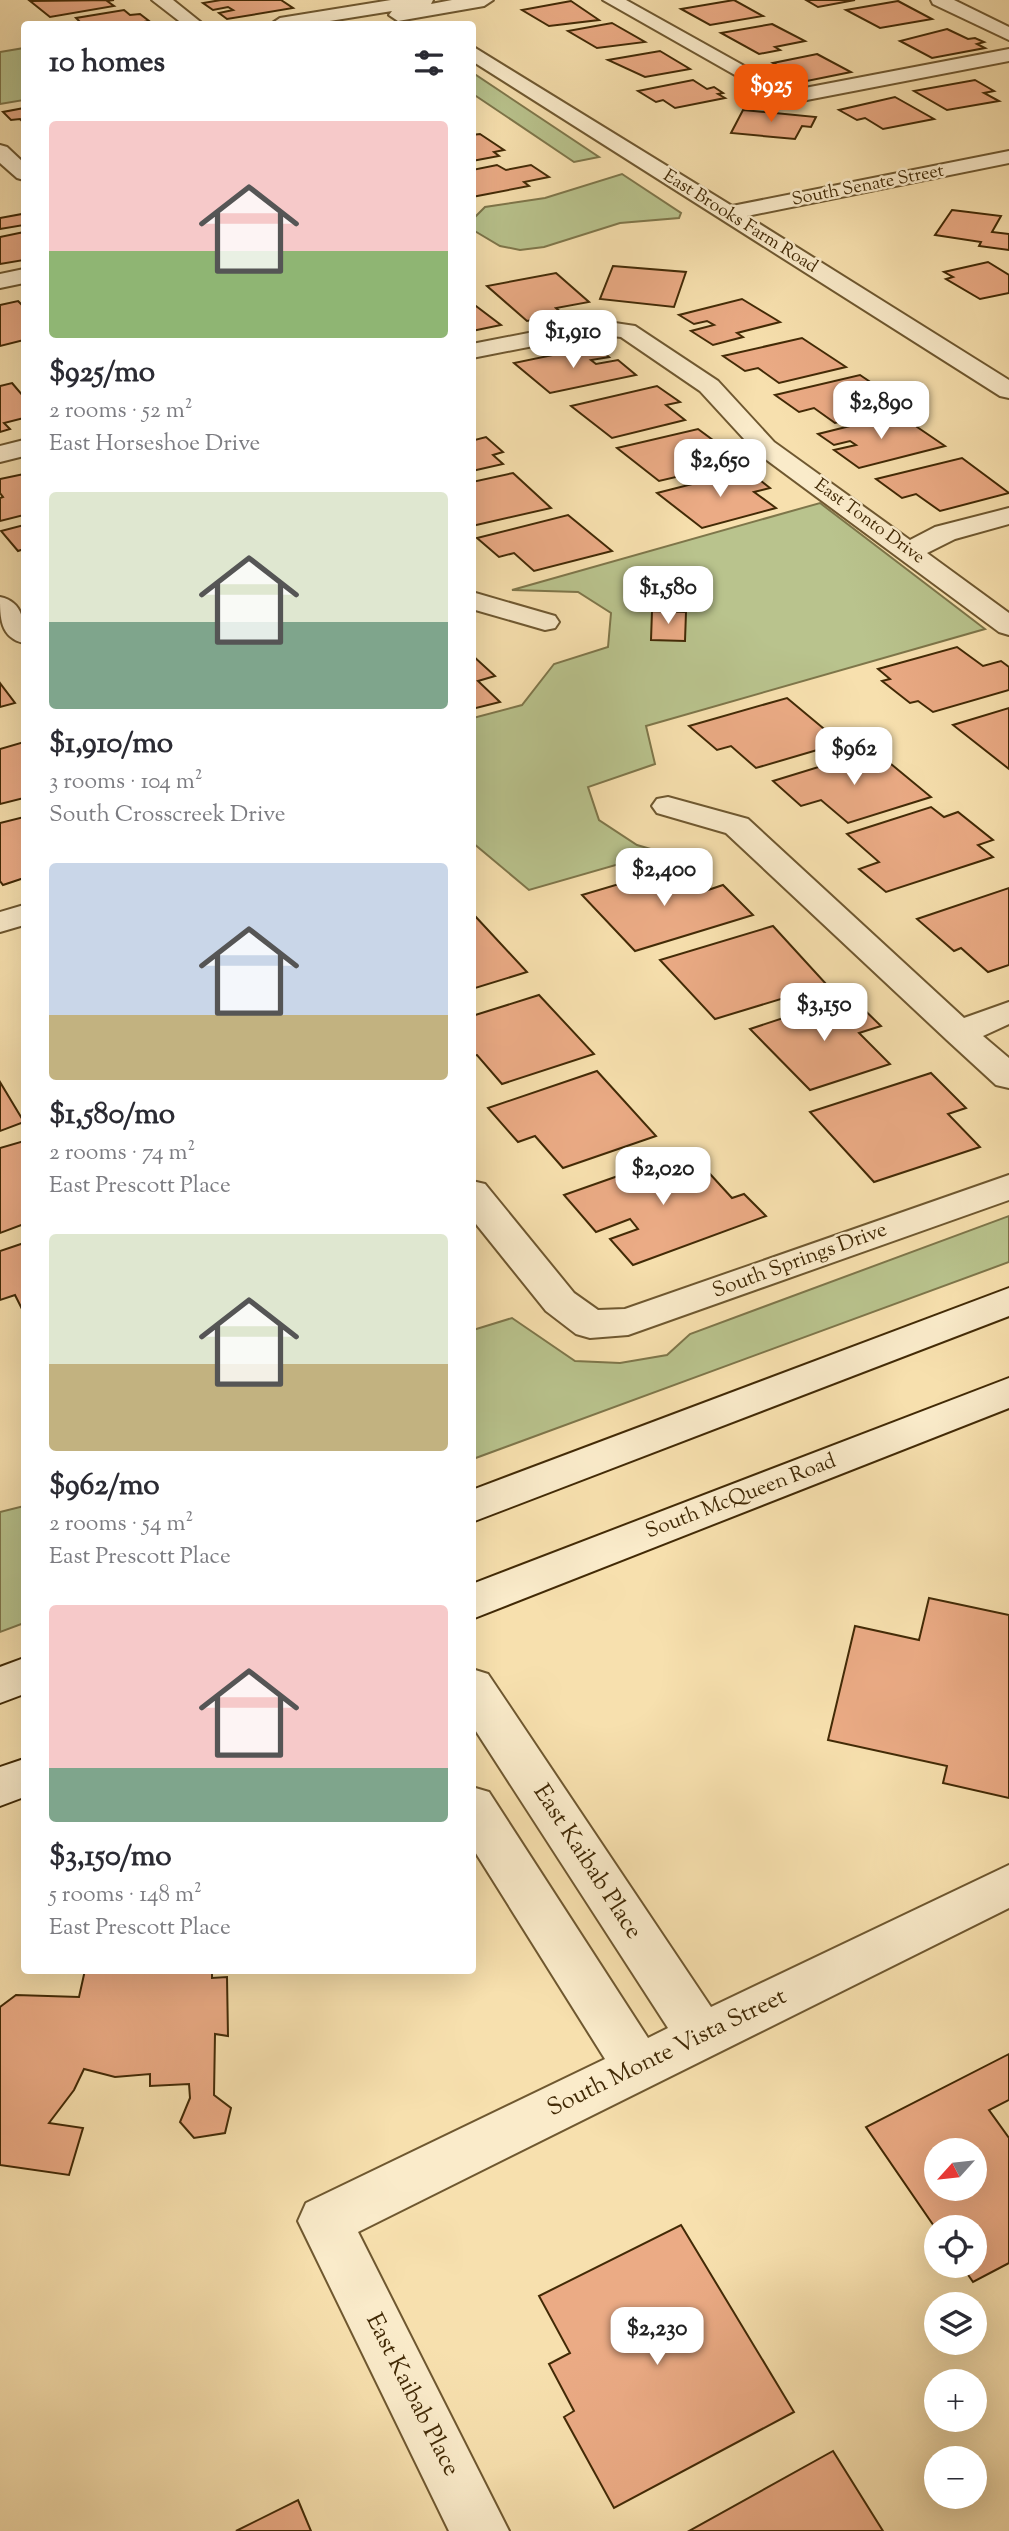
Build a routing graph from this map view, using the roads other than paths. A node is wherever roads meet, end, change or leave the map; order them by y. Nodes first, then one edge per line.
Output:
1 (161, 0) edge
2 (484, 0) edge
3 (612, 0) edge
4 (940, 0) edge
5 (406, 4) edge
6 (190, 21) edge
7 (299, 21) edge
8 (353, 21) edge
9 (426, 21) edge
10 (1009, 34) edge
11 (476, 55) edge
12 (1009, 55) edge
13 (0, 150) edge
14 (1009, 157) edge
15 (21, 171) edge
16 (726, 214) junction
17 (21, 277) edge
18 (0, 281) edge
19 (476, 350) edge
20 (1009, 391) edge
21 (21, 449) edge
22 (0, 454) edge
23 (1009, 516) edge
24 (1009, 537) edge
25 (910, 551) junction
26 (476, 601) edge
27 (0, 605) edge
28 (545, 622) dead end
29 (1009, 626) edge
30 (21, 631) edge
31 (668, 806) dead end
32 (21, 916) edge
33 (0, 922) edge
34 (1009, 1013) edge
35 (958, 1033) junction
36 (1009, 1077) edge
37 (1009, 1187) edge
38 (476, 1198) edge
39 (1009, 1301) edge
40 (1009, 1392) edge
41 (476, 1505) edge
42 (476, 1600) edge
43 (21, 1677) edge
44 (0, 1685) edge
45 (476, 1693) edge
46 (21, 1779) edge
47 (0, 1787) edge
48 (476, 1812) edge
49 (1009, 1885) edge
50 (702, 2036) junction
51 (638, 2067) junction
52 (325, 2221) joint
53 (480, 2531) edge

1 - 6 street
2 - 5 street
3 - 12 street
4 - 10 street
5 - 7 street
5 - 8 street
5 - 9 street
11 - 16 street, East Brooks Farm Road
13 - 15 street
14 - 16 street, South Senate Street
16 - 20 street, East Brooks Farm Road
17 - 18 street
19 - 25 street, East Tonto Drive
21 - 22 street
23 - 25 street
24 - 25 street
25 - 29 street, East Tonto Drive
26 - 28 street
27 - 30 street
31 - 35 street
32 - 33 street
34 - 35 street
35 - 36 street
37 - 38 street, South Springs Drive
39 - 41 street
40 - 42 street, South McQueen Road
43 - 44 street
45 - 50 street, East Kaibab Place
46 - 47 street
48 - 51 street
49 - 50 street, South Monte Vista Street
50 - 51 street, South Monte Vista Street
51 - 52 street, South Monte Vista Street
52 - 53 street, East Kaibab Place

